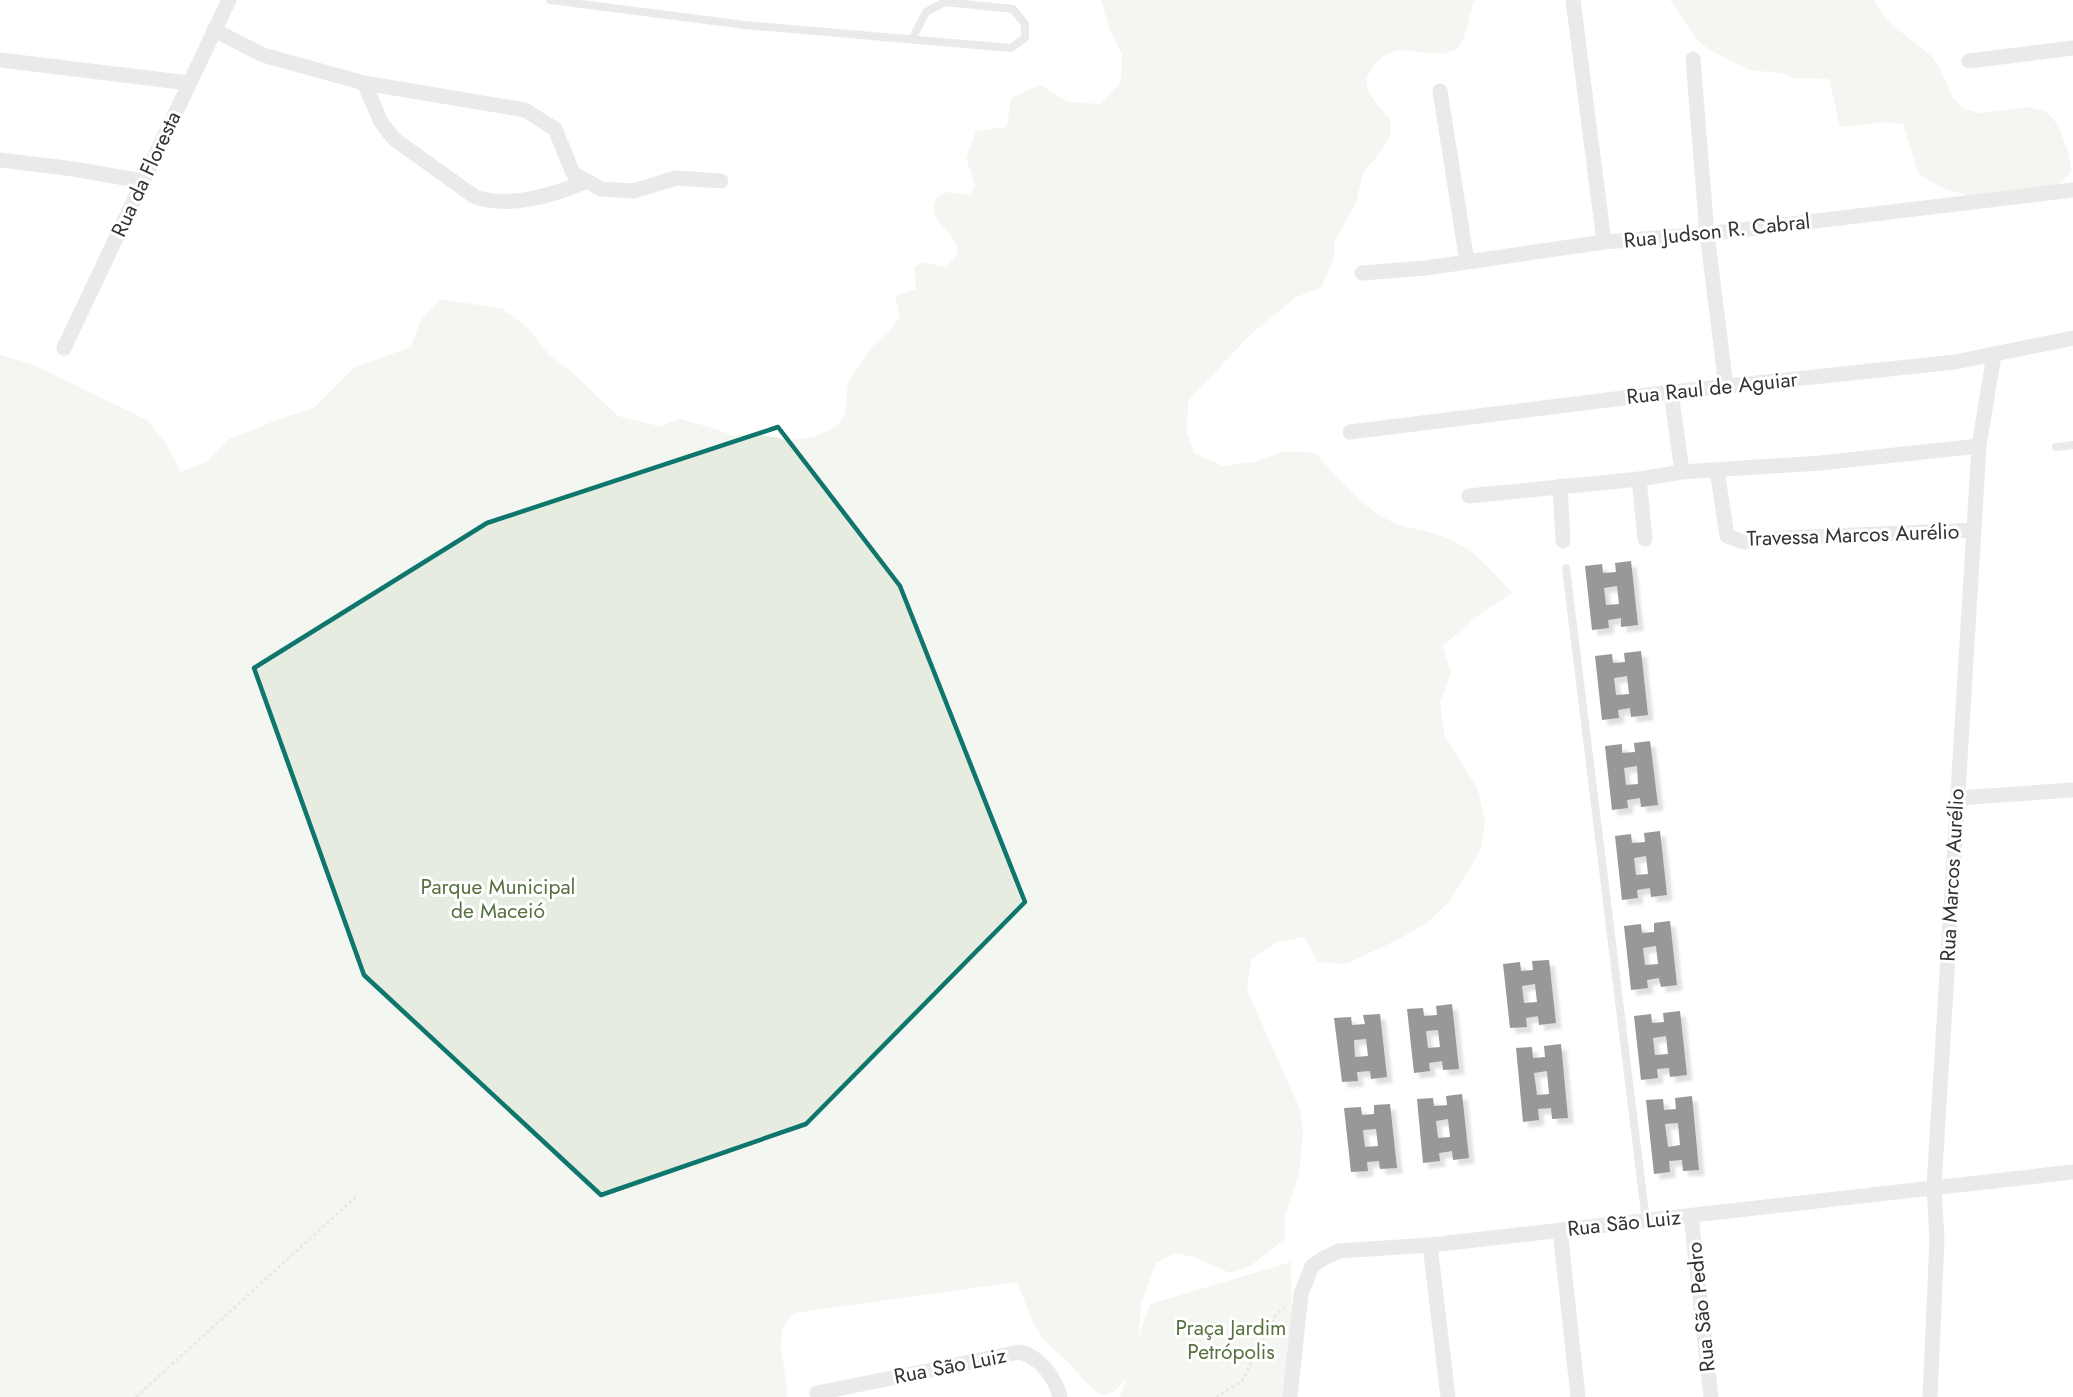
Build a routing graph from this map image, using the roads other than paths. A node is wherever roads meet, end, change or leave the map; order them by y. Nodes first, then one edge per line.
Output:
1 (229, 0) edge
2 (550, 0) edge
3 (1573, 0) edge
4 (214, 30) junction
5 (912, 39) junction
6 (2073, 48) edge
7 (1693, 59) dead end
8 (0, 60) edge
9 (1969, 61) dead end
10 (189, 83) junction
11 (364, 83) junction
12 (1440, 92) dead end
13 (0, 160) edge
14 (588, 181) junction
15 (721, 181) dead end
16 (142, 182) junction
17 (2073, 190) edge
18 (1707, 234) junction
19 (1604, 242) junction
20 (1467, 262) junction
21 (1362, 273) dead end
22 (2073, 338) edge
23 (64, 348) dead end
24 (1994, 355) junction
25 (1726, 386) junction
26 (1671, 392) junction
27 (1350, 432) dead end
28 (2073, 445) edge
29 (1979, 446) junction
30 (2056, 447) dead end
31 (1718, 470) junction
32 (1682, 472) junction
33 (1639, 479) junction
34 (1560, 486) junction
35 (1469, 496) dead end
36 (1974, 530) junction
37 (1645, 539) dead end
38 (1563, 541) dead end
39 (1566, 568) dead end
40 (2073, 790) edge
41 (1957, 798) junction
42 (2073, 1172) edge
43 (1934, 1187) junction
44 (1691, 1216) junction
45 (1646, 1221) junction
46 (1560, 1230) junction
47 (1430, 1245) junction
48 (818, 1393) dead end
49 (1060, 1397) edge
50 (1290, 1397) edge
51 (1448, 1397) edge
52 (1578, 1397) edge
53 (1711, 1397) edge
54 (1929, 1397) edge

1 - 4 street, Rua da Floresta
2 - 5 lane
3 - 19 street
4 - 10 street, Rua da Floresta
4 - 11 street
5 - 5 lane
6 - 9 street
7 - 18 street
8 - 10 street
10 - 16 street, Rua da Floresta
11 - 14 street
11 - 14 street
12 - 20 street
13 - 16 street
14 - 15 street
16 - 23 street, Rua da Floresta
17 - 18 street, Rua Judson R. Cabral
18 - 19 street, Rua Judson R. Cabral
18 - 25 street
19 - 20 street, Rua Judson R. Cabral
20 - 21 street, Rua Judson R. Cabral
22 - 24 street, Rua Raul de Aguiar
24 - 25 street, Rua Raul de Aguiar
24 - 29 street, Rua Marcos Aurélio
25 - 26 street, Rua Raul de Aguiar
26 - 27 street, Rua Raul de Aguiar
26 - 32 street
28 - 30 lane
29 - 31 street
29 - 36 street, Rua Marcos Aurélio
31 - 32 street
31 - 36 street, Travessa Marcos Aurélio
32 - 33 street
33 - 34 street
33 - 37 street
34 - 35 street
34 - 38 street
36 - 41 street, Rua Marcos Aurélio
39 - 45 lane
40 - 41 street
41 - 43 street, Rua Marcos Aurélio
42 - 43 street, Rua São Luiz
43 - 44 street, Rua São Luiz
43 - 54 street, Rua Marcos Aurélio
44 - 45 street, Rua São Luiz
44 - 53 street, Rua São Pedro
45 - 46 street, Rua São Luiz
46 - 47 street, Rua São Luiz
46 - 52 street
47 - 50 street, Rua São Luiz
47 - 51 street
48 - 49 street, Rua São Luiz

